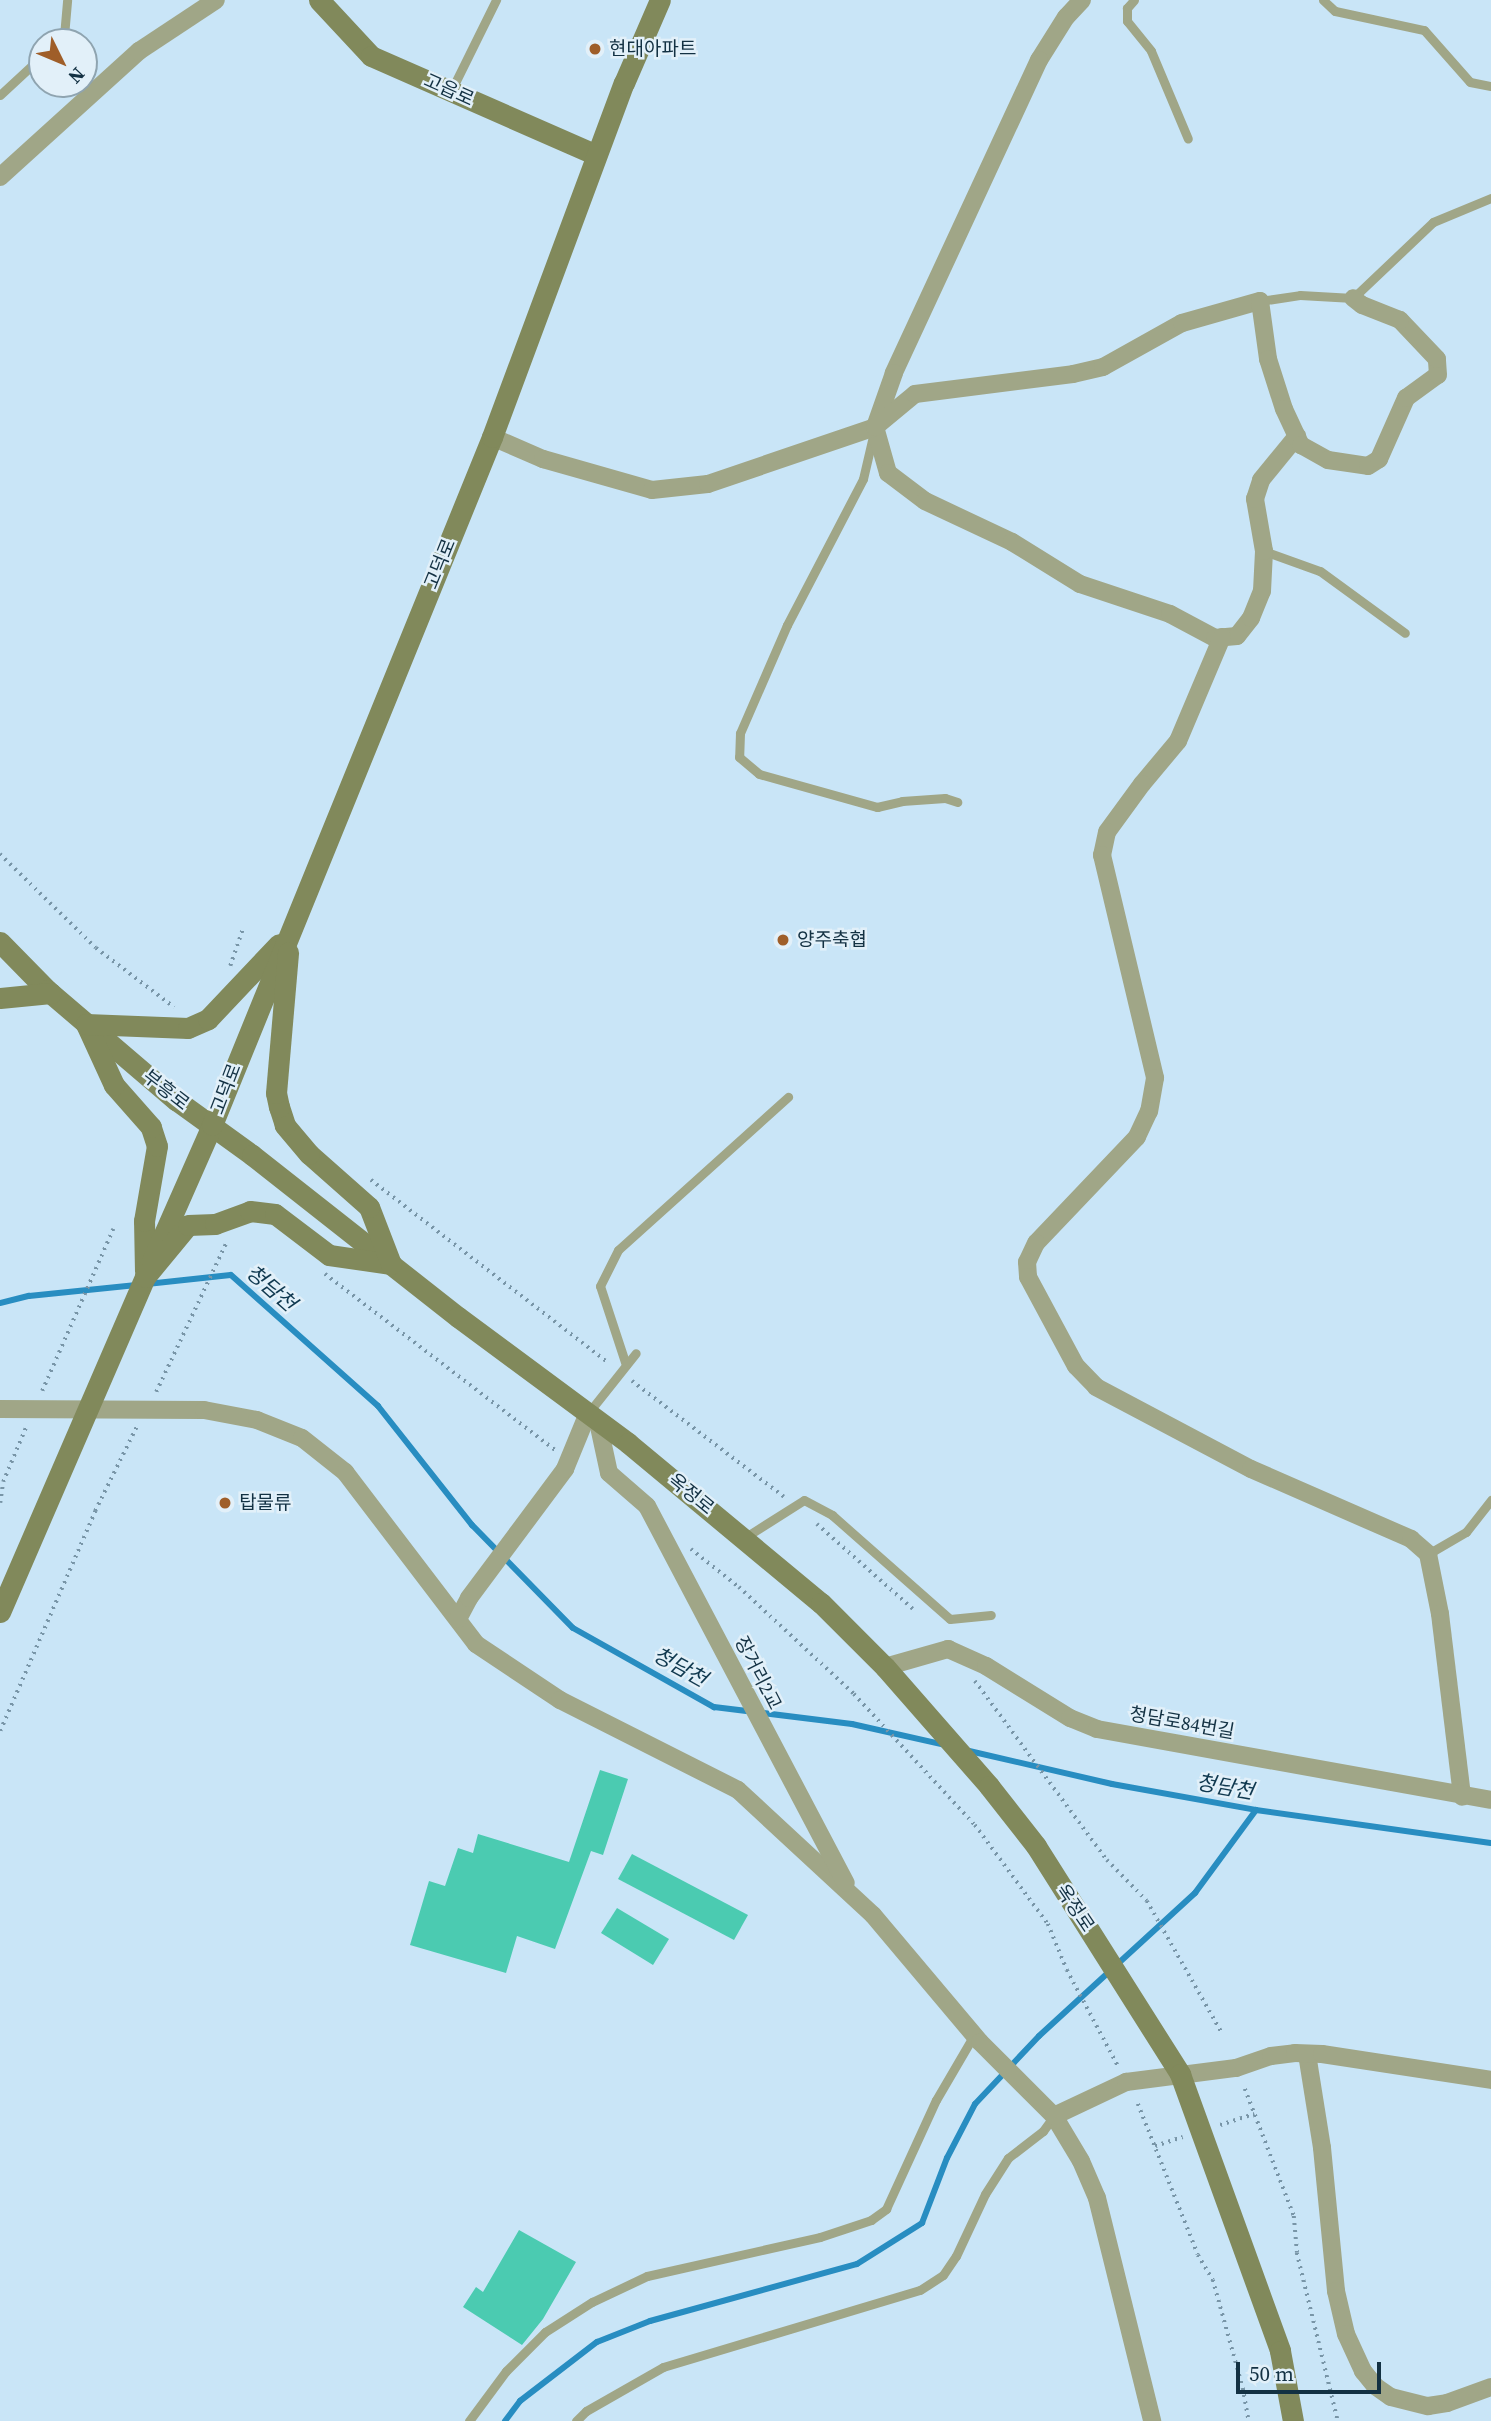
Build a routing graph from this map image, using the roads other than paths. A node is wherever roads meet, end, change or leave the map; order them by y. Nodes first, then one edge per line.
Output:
1 (67, 0) edge
2 (216, 0) edge
3 (319, 0) edge
4 (496, 0) edge
5 (1083, 0) edge
6 (1134, 0) edge
7 (1323, 0) edge
8 (656, 1) edge
9 (65, 28) edge
10 (28, 69) edge
11 (1491, 86) edge
12 (451, 91) junction
13 (0, 95) edge
14 (1188, 139) dead end
15 (596, 155) junction
16 (0, 177) edge
17 (1491, 198) edge
18 (1353, 298) junction
19 (1260, 301) junction
20 (875, 427) junction
21 (1297, 436) junction
22 (492, 437) junction
23 (1264, 551) junction
24 (1405, 633) dead end
25 (1222, 637) junction
26 (957, 802) dead end
27 (289, 933) junction
28 (0, 942) edge
29 (51, 993) junction
30 (0, 998) edge
31 (86, 1024) junction
32 (788, 1097) dead end
33 (212, 1125) junction
34 (391, 1264) junction
35 (145, 1277) junction
36 (636, 1353) dead end
37 (623, 1368) junction
38 (0, 1409) edge
39 (89, 1410) junction
40 (593, 1418) junction
41 (1491, 1500) edge
42 (744, 1538) junction
43 (1428, 1554) junction
44 (0, 1612) edge
45 (991, 1615) dead end
46 (458, 1619) junction
47 (885, 1667) junction
48 (1462, 1797) junction
49 (1491, 1800) edge
50 (853, 1896) junction
51 (977, 2039) junction
52 (1307, 2054) junction
53 (1180, 2074) junction
54 (1491, 2080) edge
55 (1054, 2116) junction
56 (1491, 2387) edge
57 (469, 2421) edge
58 (576, 2421) edge
59 (1153, 2421) edge
60 (1293, 2421) edge

1 - 9 lane
2 - 16 street
3 - 12 main road, 고읍로
4 - 12 lane
5 - 20 street
6 - 14 lane
7 - 11 lane
8 - 15 main road, 고덕로
10 - 13 lane
12 - 15 main road, 고읍로
15 - 22 main road, 고덕로
17 - 18 lane
18 - 19 lane
18 - 21 street
19 - 20 street
19 - 21 street
20 - 22 street
20 - 25 street
20 - 26 lane
21 - 23 street
22 - 27 main road, 고덕로
23 - 24 lane
23 - 25 street
25 - 43 street
27 - 31 main road
27 - 33 main road, 고덕로
27 - 34 main road
28 - 29 main road, 부흥로
29 - 30 main road
29 - 31 main road, 부흥로
31 - 33 main road, 부흥로
31 - 35 main road
32 - 37 lane
33 - 34 main road, 옥정로
33 - 35 main road
34 - 35 main road
34 - 40 main road, 옥정로
35 - 39 main road
36 - 37 lane
37 - 40 lane
38 - 39 street
39 - 44 main road
39 - 46 street
40 - 42 main road, 옥정로
40 - 46 street
40 - 50 street, 장거리2교
41 - 43 lane
42 - 45 lane
42 - 47 main road, 옥정로
43 - 48 street
46 - 50 street
47 - 48 street, 청담로84번길
47 - 53 main road, 옥정로
48 - 49 street, 청담로84번길
50 - 51 street
51 - 55 street
51 - 57 lane
52 - 53 street
52 - 54 street
52 - 56 street
53 - 55 street
53 - 60 main road
55 - 58 lane
55 - 59 street

